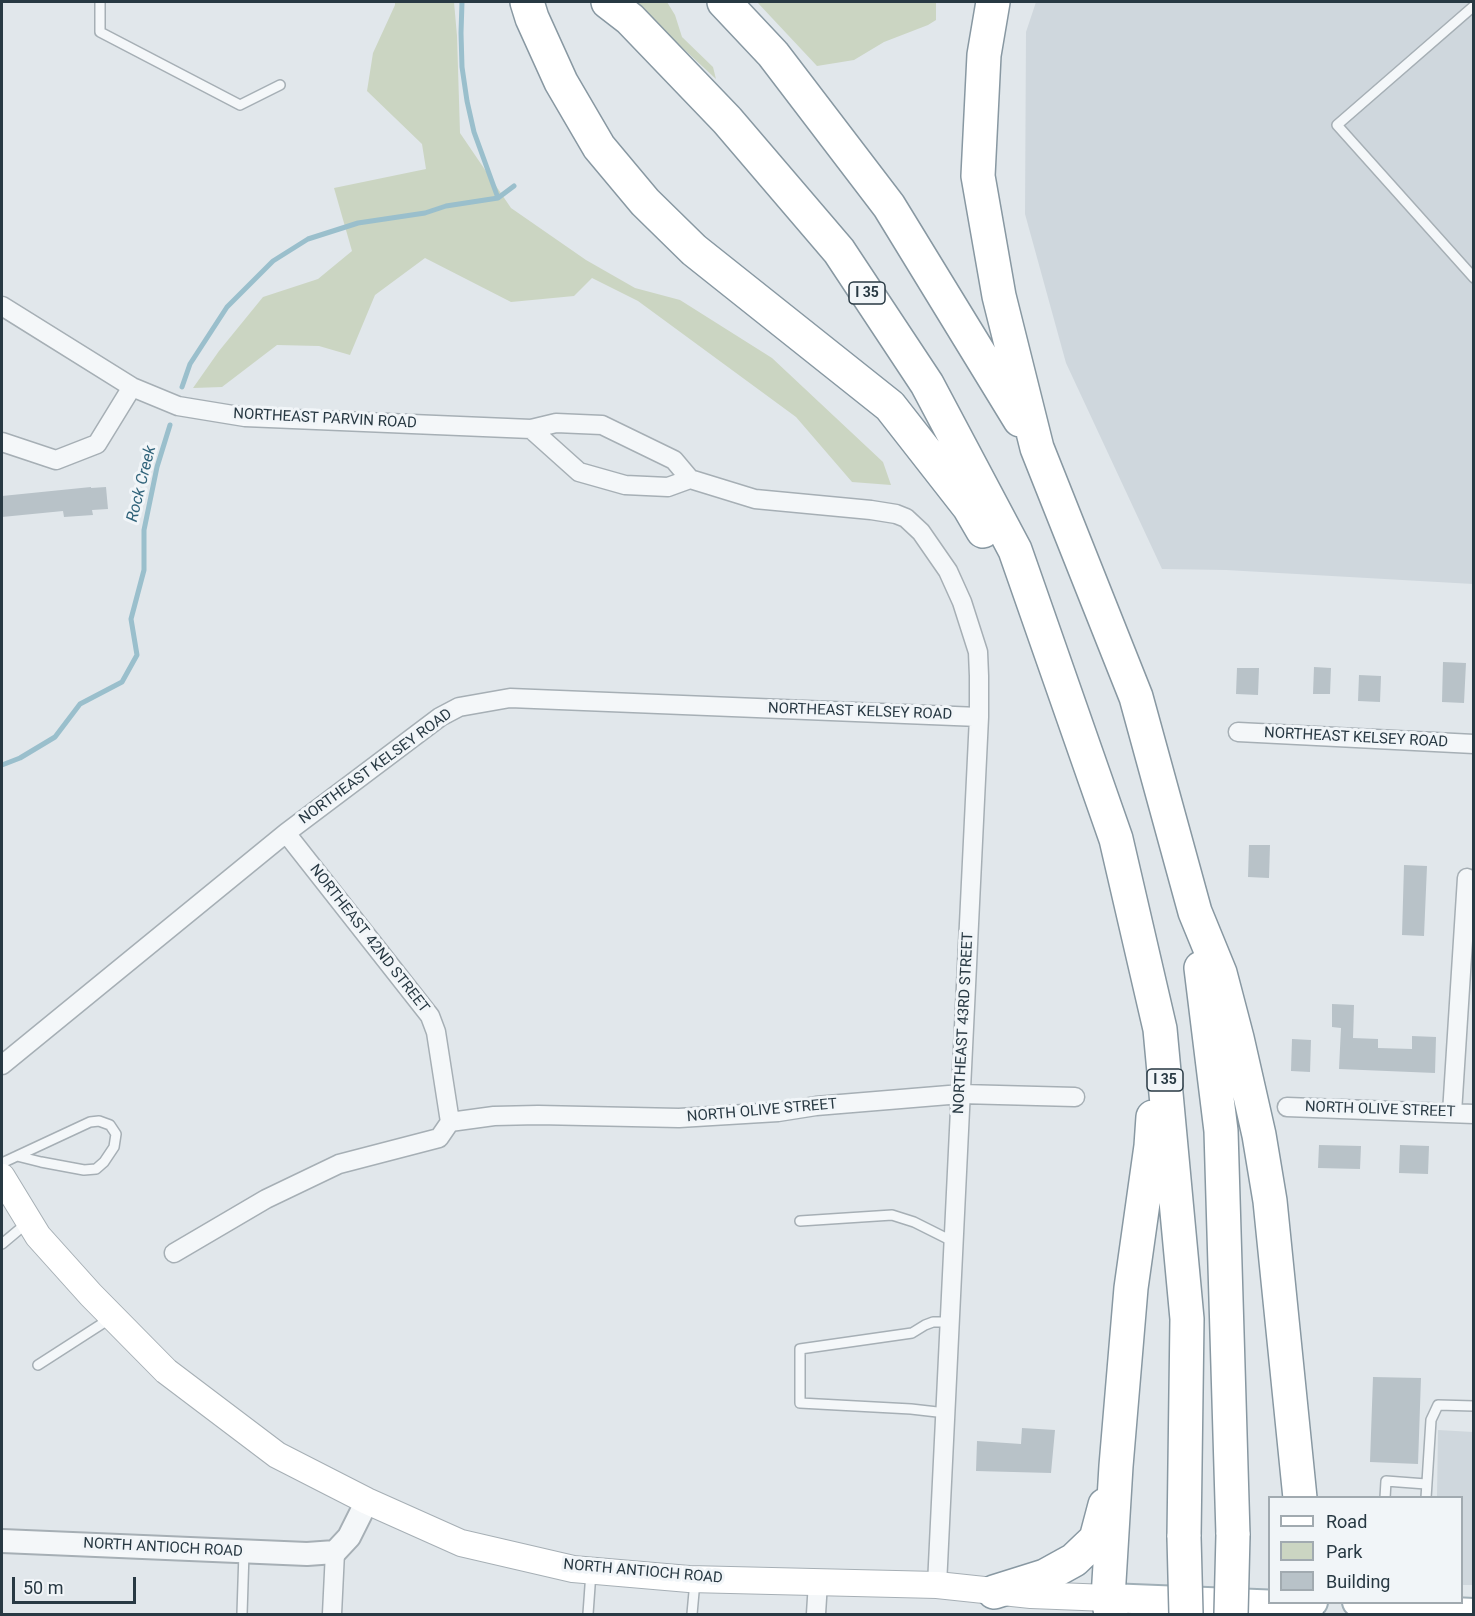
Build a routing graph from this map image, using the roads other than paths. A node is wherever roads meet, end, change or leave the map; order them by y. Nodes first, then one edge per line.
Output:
1 (100, 2) edge
2 (608, 2) edge
3 (724, 2) edge
4 (993, 2) edge
5 (1473, 6) edge
6 (529, 10) edge
7 (280, 85) dead end
8 (1473, 278) edge
9 (2, 306) edge
10 (132, 387) junction
11 (531, 429) junction
12 (2, 442) edge
13 (1037, 448) junction
14 (690, 479) junction
15 (1046, 640) junction
16 (979, 717) junction
17 (1238, 732) dead end
18 (1473, 744) edge
19 (286, 833) junction
20 (1467, 878) dead end
21 (1195, 912) junction
22 (1160, 1029) junction
23 (2, 1065) edge
24 (961, 1094) junction
25 (1074, 1097) dead end
26 (1287, 1107) dead end
27 (1452, 1113) junction
28 (1473, 1114) edge
29 (450, 1122) junction
30 (17, 1156) junction
31 (2, 1163) edge
32 (2, 1177) edge
33 (30, 1221) junction
34 (800, 1221) dead end
35 (954, 1242) junction
36 (2, 1244) edge
37 (174, 1253) dead end
38 (113, 1317) junction
39 (950, 1322) junction
40 (38, 1365) dead end
41 (1473, 1406) edge
42 (946, 1413) junction
43 (1116, 1466) junction
44 (1426, 1484) junction
45 (1300, 1496) edge
46 (1386, 1496) edge
47 (1426, 1496) edge
48 (367, 1500) junction
49 (2, 1541) edge
50 (244, 1551) junction
51 (335, 1552) junction
52 (591, 1570) junction
53 (695, 1579) junction
54 (818, 1582) junction
55 (938, 1585) junction
56 (994, 1592) junction
57 (1037, 1595) junction
58 (1110, 1606) edge
59 (1312, 1608) edge
60 (242, 1614) edge
61 (332, 1614) edge
62 (588, 1614) edge
63 (692, 1614) edge
64 (816, 1614) edge
65 (1075, 1614) edge
66 (1186, 1614) edge
67 (1231, 1614) edge

1 - 7 lane
2 - 15 highway, I 35
3 - 13 highway
4 - 13 highway
5 - 8 lane
6 - 15 highway
9 - 10 street, NORTHEAST PARVIN ROAD
10 - 11 street, NORTHEAST PARVIN ROAD
10 - 12 street
11 - 14 street, NORTHEAST PARVIN ROAD
11 - 14 street
13 - 21 highway
14 - 16 street, NORTHEAST 43RD STREET
15 - 22 highway, I 35
16 - 19 street, NORTHEAST KELSEY ROAD
16 - 24 street, NORTHEAST 43RD STREET
17 - 18 street, NORTHEAST KELSEY ROAD
19 - 23 street, NORTHEAST KELSEY ROAD
19 - 29 street, NORTHEAST 42ND STREET
20 - 27 street
21 - 45 highway
21 - 67 highway, bridge
22 - 43 highway
22 - 66 highway, I 35, bridge
24 - 25 street, NORTH OLIVE STREET
24 - 29 street, NORTH OLIVE STREET
24 - 35 street, NORTHEAST 43RD STREET
26 - 27 street, NORTH OLIVE STREET
27 - 28 street, NORTH OLIVE STREET
29 - 37 street
30 - 30 lane
30 - 31 lane
32 - 33 main road, NORTH ANTIOCH ROAD
33 - 36 lane
33 - 38 main road, NORTH ANTIOCH ROAD
34 - 35 lane
35 - 39 street, NORTHEAST 43RD STREET
38 - 40 lane
38 - 48 main road, NORTH ANTIOCH ROAD
39 - 42 street, NORTHEAST 43RD STREET
39 - 42 lane
41 - 44 lane
42 - 55 street, NORTHEAST 43RD STREET
43 - 56 highway
43 - 58 highway
44 - 46 lane
44 - 47 lane
48 - 51 street
48 - 52 main road, NORTH ANTIOCH ROAD
49 - 50 street, NORTH ANTIOCH ROAD
50 - 51 street, NORTH ANTIOCH ROAD
50 - 60 lane
51 - 61 street
52 - 53 main road, NORTH ANTIOCH ROAD
52 - 62 lane
53 - 54 main road, NORTH ANTIOCH ROAD
53 - 63 lane
54 - 55 main road, NORTH ANTIOCH ROAD
54 - 64 street
55 - 56 main road, NORTH ANTIOCH ROAD
56 - 57 main road, NORTH ANTIOCH ROAD
57 - 58 main road, NORTH ANTIOCH ROAD
57 - 65 main road, NORTH ANTIOCH ROAD
58 - 59 main road, NORTH ANTIOCH ROAD

